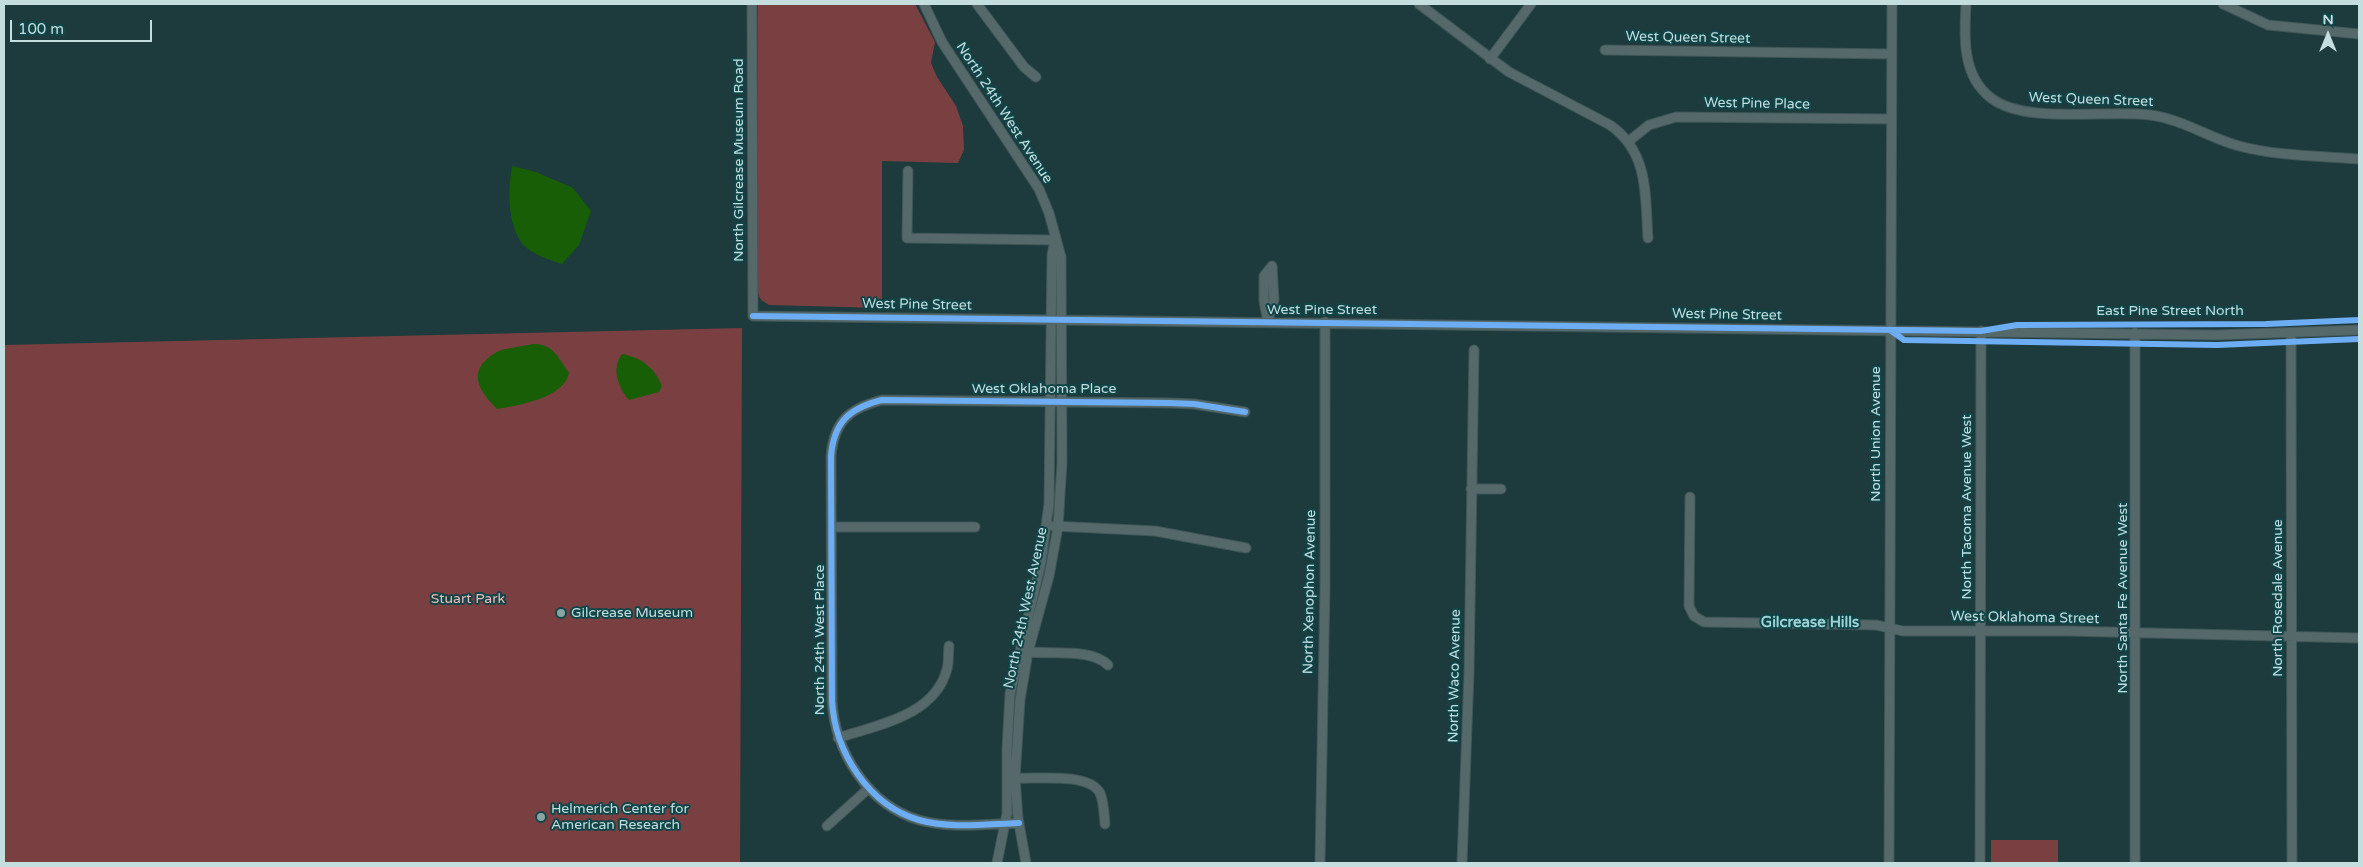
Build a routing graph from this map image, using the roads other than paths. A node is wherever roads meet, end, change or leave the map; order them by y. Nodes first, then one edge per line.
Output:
1 (752, 4) edge
2 (924, 4) edge
3 (977, 4) edge
4 (1419, 4) edge
5 (1531, 4) edge
6 (1892, 4) edge
7 (1966, 4) edge
8 (2223, 4) edge
9 (2359, 34) edge
10 (1605, 50) dead end
11 (1891, 54) junction
12 (1490, 59) junction
13 (1036, 77) dead end
14 (1891, 119) junction
15 (1629, 142) junction
16 (2359, 159) edge
17 (908, 171) dead end
18 (1648, 238) dead end
19 (1055, 240) junction
20 (753, 316) joint
21 (1051, 319) junction
22 (1062, 319) junction
23 (1268, 322) junction
24 (1324, 322) junction
25 (1890, 330) junction
26 (2359, 330) edge
27 (1980, 331) junction
28 (2135, 333) junction
29 (2291, 333) junction
30 (1474, 350) dead end
31 (1062, 401) junction
32 (1050, 402) junction
33 (1246, 412) dead end
34 (846, 416) joint
35 (1501, 489) dead end
36 (1471, 490) junction
37 (1690, 497) dead end
38 (1047, 526) junction
39 (832, 527) junction
40 (975, 527) dead end
41 (1058, 527) junction
42 (1246, 548) dead end
43 (1890, 628) junction
44 (1980, 630) junction
45 (2137, 634) junction
46 (2291, 637) junction
47 (2359, 638) edge
48 (949, 646) dead end
49 (1023, 651) junction
50 (1108, 665) dead end
51 (838, 738) junction
52 (1011, 778) junction
53 (869, 788) junction
54 (1006, 823) junction
55 (1019, 823) junction
56 (1105, 824) dead end
57 (827, 826) dead end
58 (997, 863) edge
59 (1026, 863) edge
60 (1320, 863) edge
61 (1462, 863) edge
62 (1889, 863) edge
63 (1980, 863) edge
64 (2136, 863) edge
65 (2292, 863) edge

1 - 20 street, North Gilcrease Museum Road
2 - 19 street, North 24th West Avenue
3 - 13 street
4 - 12 street
5 - 12 street
6 - 11 street, North Union Avenue
7 - 16 street, West Queen Street
8 - 9 street
10 - 11 street, West Queen Street
11 - 14 street, North Union Avenue
12 - 15 street
14 - 15 street, West Pine Place
14 - 25 street, North Union Avenue
15 - 18 street
17 - 19 street
19 - 21 street, North 24th West Avenue
19 - 22 street, North 24th West Avenue
20 - 21 street, West Pine Street
21 - 22 street, West Pine Street
21 - 32 street, North 24th West Avenue
22 - 23 street, West Pine Street
22 - 31 street, North 24th West Avenue
23 - 23 street
23 - 24 street, West Pine Street
24 - 25 street, West Pine Street
24 - 60 street, North Xenophon Avenue
25 - 27 street, West Pine Street
25 - 43 street, North Union Avenue
26 - 29 street, West Pine Street
27 - 28 street, West Pine Street
27 - 44 street, North Tacoma Avenue West
28 - 29 street, West Pine Street
28 - 45 street, North Santa Fe Avenue West
29 - 46 street, North Rosedale Avenue
30 - 36 street, North Waco Avenue
31 - 32 street, West Oklahoma Place
31 - 33 street, West Oklahoma Place
31 - 41 street, North 24th West Avenue
32 - 34 street, West Oklahoma Place
32 - 38 street, North 24th West Avenue
34 - 39 street, North 24th West Place
35 - 36 street
36 - 61 street, North Waco Avenue
37 - 43 street, West Oklahoma Street
38 - 41 street
38 - 49 street, North 24th West Avenue
39 - 40 street
39 - 51 street, North 24th West Place
41 - 42 street
41 - 49 street, North 24th West Avenue
43 - 44 street, West Oklahoma Street
43 - 62 street, North Union Avenue
44 - 45 street, West Oklahoma Street
44 - 63 street, North Tacoma Avenue West
45 - 46 street, West Oklahoma Street
45 - 64 street, North Santa Fe Avenue West
46 - 47 street, West Oklahoma Street
46 - 65 street, North Rosedale Avenue
48 - 51 street
49 - 50 street
49 - 52 street, North 24th West Avenue
51 - 53 street, North 24th West Place
52 - 54 street, North 24th West Avenue
52 - 55 street, North 24th West Avenue
52 - 56 street
53 - 54 street, North 24th West Place
53 - 57 street
54 - 55 street, North 24th West Place
54 - 58 street, North 24th West Avenue
55 - 59 street, North 24th West Avenue

